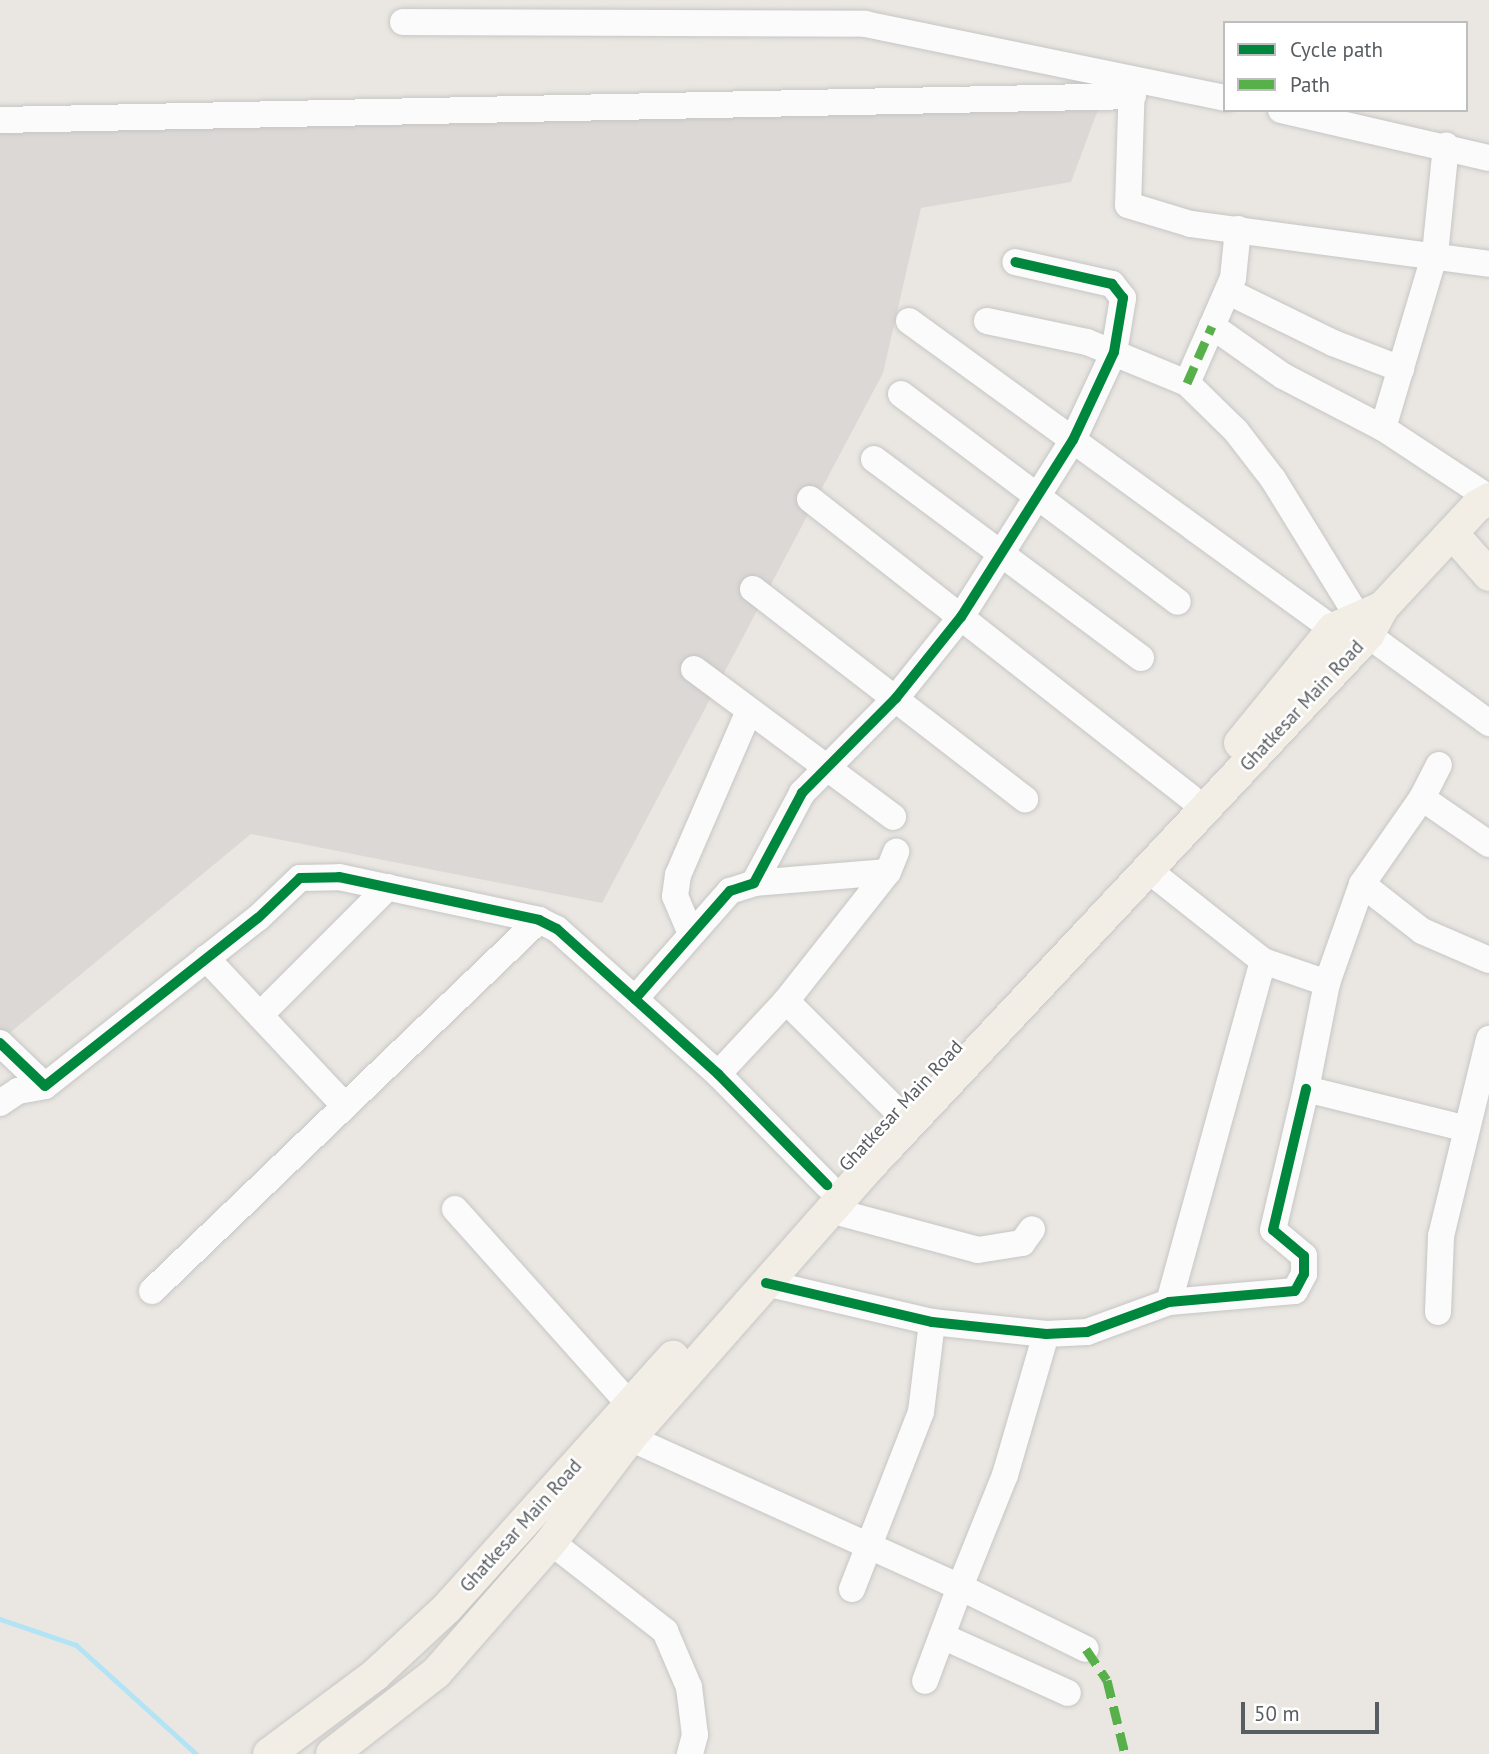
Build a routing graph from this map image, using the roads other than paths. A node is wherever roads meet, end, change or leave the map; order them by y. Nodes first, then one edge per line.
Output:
1 (403, 22) dead end
2 (1133, 88) junction
3 (1223, 98) edge
4 (1290, 112) edge
5 (0, 120) edge
6 (1446, 146) junction
7 (1489, 158) edge
8 (1238, 229) junction
9 (1435, 254) junction
10 (1015, 262) dead end
11 (1489, 264) edge
12 (1229, 292) junction
13 (909, 321) dead end
14 (987, 321) dead end
15 (1212, 326) junction
16 (1114, 352) junction
17 (1401, 369) junction
18 (1187, 383) junction
19 (901, 394) dead end
20 (1383, 428) junction
21 (1073, 440) junction
22 (874, 459) dead end
23 (1038, 492) junction
24 (1484, 493) edge
25 (810, 499) dead end
26 (1452, 533) junction
27 (1004, 552) junction
28 (1489, 575) edge
29 (753, 589) dead end
30 (1178, 602) dead end
31 (961, 617) junction
32 (1360, 622) junction
33 (1141, 658) dead end
34 (694, 669) dead end
35 (897, 698) junction
36 (749, 711) junction
37 (1489, 723) edge
38 (1438, 765) dead end
39 (824, 768) junction
40 (1190, 797) junction
41 (1422, 798) junction
42 (1025, 799) dead end
43 (893, 817) dead end
44 (1489, 844) edge
45 (1141, 863) junction
46 (754, 883) junction
47 (1362, 884) junction
48 (387, 887) junction
49 (539, 920) junction
50 (691, 934) junction
51 (206, 958) junction
52 (1489, 960) edge
53 (1263, 961) junction
54 (1327, 983) junction
55 (635, 999) junction
56 (786, 1001) junction
57 (260, 1015) junction
58 (1489, 1039) edge
59 (0, 1043) edge
60 (718, 1074) junction
61 (45, 1086) junction
62 (1306, 1089) junction
63 (9, 1097) edge
64 (345, 1106) junction
65 (896, 1110) junction
66 (1464, 1128) junction
67 (829, 1198) junction
68 (455, 1209) dead end
69 (1032, 1229) dead end
70 (766, 1283) junction
71 (152, 1291) dead end
72 (1169, 1302) junction
73 (1438, 1312) dead end
74 (932, 1322) junction
75 (1046, 1334) junction
76 (624, 1422) junction
77 (551, 1542) junction
78 (867, 1545) junction
79 (960, 1587) junction
80 (852, 1589) dead end
81 (942, 1636) junction
82 (1086, 1649) dead end
83 (925, 1681) dead end
84 (1068, 1693) dead end
85 (268, 1754) edge
86 (332, 1754) edge
87 (690, 1754) edge

1 - 2 street
2 - 3 street
2 - 5 street
2 - 8 street
4 - 6 street
6 - 7 street
6 - 9 street
8 - 9 street
8 - 12 street
9 - 11 street
9 - 17 street
10 - 16 street
12 - 15 street
12 - 17 street
13 - 21 street
14 - 16 street
15 - 18 street
15 - 20 street
16 - 18 street
16 - 21 street
17 - 20 street
18 - 32 street
19 - 23 street
20 - 24 street
21 - 23 street
21 - 32 street
22 - 27 street
23 - 27 street
23 - 30 street
24 - 26 main road, Ghatkesar Main Road
25 - 31 street
26 - 28 main road
26 - 32 main road, Ghatkesar Main Road
27 - 31 street
27 - 33 street
29 - 35 street
31 - 35 street
31 - 40 street
32 - 37 street
32 - 40 main road, Ghatkesar Main Road
32 - 45 main road, Ghatkesar Main Road
34 - 36 street
35 - 39 street
35 - 42 street
36 - 39 street
36 - 50 street
38 - 41 street
39 - 43 street
39 - 46 street
40 - 45 main road, Ghatkesar Main Road
41 - 44 street
41 - 47 street
45 - 53 street
45 - 65 main road, Ghatkesar Main Road
45 - 67 main road, Ghatkesar Main Road
46 - 50 street
46 - 56 street
47 - 52 street
47 - 54 street
48 - 49 street
48 - 51 street
48 - 57 street
49 - 55 street
49 - 64 street
50 - 55 street
51 - 57 street
51 - 61 street
53 - 54 street
53 - 72 street
54 - 62 street
55 - 60 street
56 - 60 street
56 - 65 street
57 - 64 street
58 - 66 street
59 - 61 street
60 - 67 street
61 - 63 street
62 - 66 street
62 - 72 street
64 - 71 street
65 - 67 main road, Ghatkesar Main Road
66 - 73 street
67 - 69 street
67 - 70 main road, Ghatkesar Main Road
67 - 76 main road, Ghatkesar Main Road
68 - 76 street
70 - 74 street
70 - 76 main road, Ghatkesar Main Road
72 - 75 street
74 - 75 street
74 - 78 street
75 - 79 street
76 - 77 main road, Ghatkesar Main Road
76 - 78 street
76 - 85 main road, Ghatkesar Main Road
77 - 86 main road, Ghatkesar Main Road
77 - 87 street
78 - 79 street
78 - 80 street
79 - 81 street
79 - 82 street
81 - 83 street
81 - 84 street

